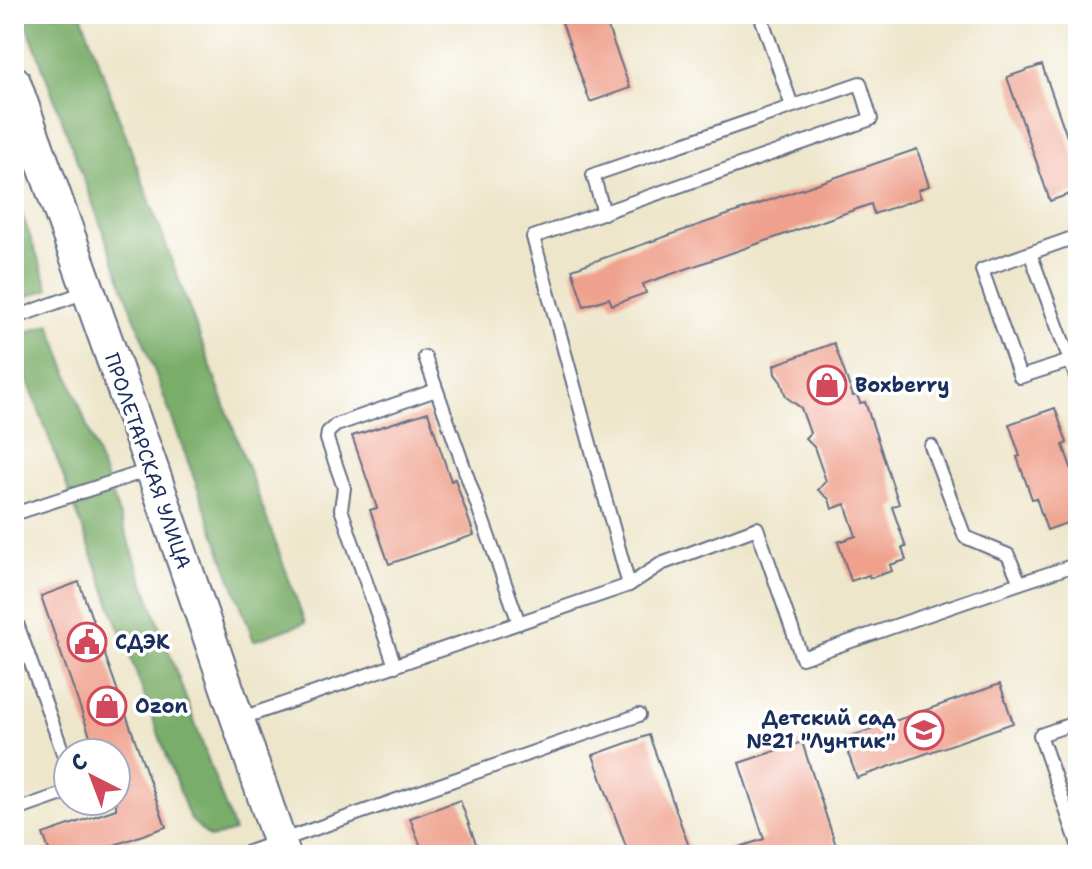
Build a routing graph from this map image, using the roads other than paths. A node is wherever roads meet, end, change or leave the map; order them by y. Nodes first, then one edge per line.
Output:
1 (760, 14) edge
2 (14, 82) edge
3 (792, 106) junction
4 (604, 213) junction
5 (1078, 236) edge
6 (1030, 253) junction
7 (88, 291) junction
8 (14, 318) edge
9 (425, 357) dead end
10 (1070, 361) junction
11 (1078, 382) edge
12 (436, 390) junction
13 (931, 446) dead end
14 (152, 469) junction
15 (14, 514) edge
16 (1078, 564) edge
17 (1020, 583) junction
18 (629, 585) junction
19 (14, 604) edge
20 (15, 621) edge
21 (519, 623) junction
22 (395, 666) junction
23 (639, 715) dead end
24 (239, 719) junction
25 (1078, 722) edge
26 (57, 737) edge
27 (52, 798) edge
28 (14, 811) edge
29 (1078, 844) edge
30 (282, 848) edge
31 (240, 855) edge

1 - 3 lane
2 - 7 street, ПРОЛЕТАРСКАЯ УЛИЦА
3 - 4 lane
3 - 4 lane
4 - 18 lane
5 - 6 lane
6 - 10 lane
6 - 10 lane
7 - 8 lane
7 - 14 street, ПРОЛЕТАРСКАЯ УЛИЦА
9 - 12 lane
10 - 11 lane
12 - 21 lane
12 - 22 lane
13 - 17 lane
14 - 15 lane
14 - 24 street, ПРОЛЕТАРСКАЯ УЛИЦА
16 - 17 lane
17 - 18 lane
18 - 21 lane
19 - 20 lane
20 - 26 lane
21 - 22 lane
22 - 24 lane
23 - 30 lane
24 - 30 street, ПРОЛЕТАРСКАЯ УЛИЦА
25 - 29 lane
27 - 28 lane
30 - 31 lane

